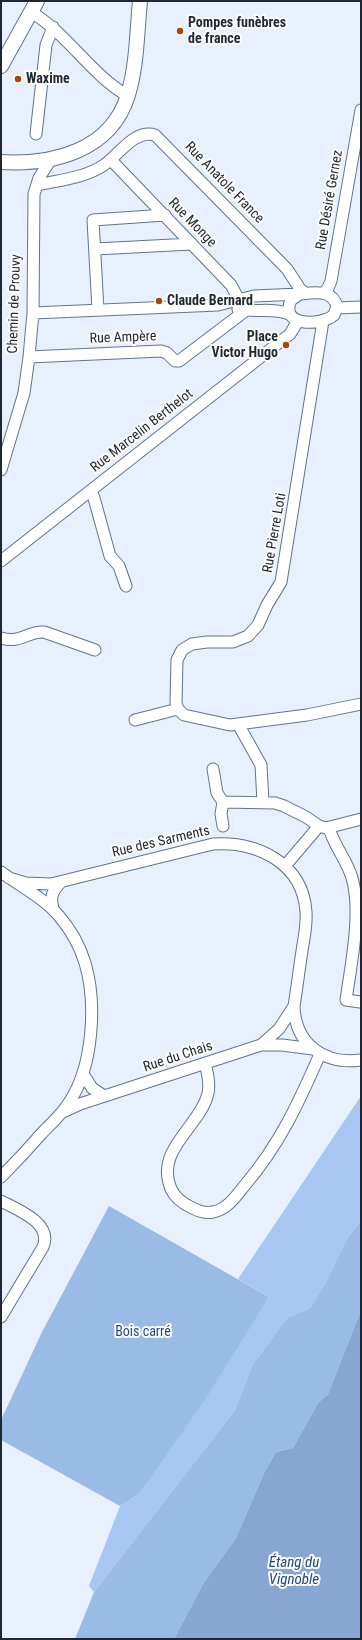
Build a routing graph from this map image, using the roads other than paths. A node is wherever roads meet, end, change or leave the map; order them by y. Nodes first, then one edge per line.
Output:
1 (140, 1) edge
2 (34, 7) edge
3 (53, 27) junction
4 (1, 66) edge
5 (128, 96) junction
6 (361, 110) edge
7 (36, 134) dead end
8 (51, 159) junction
9 (111, 160) junction
10 (1, 162) edge
11 (36, 185) junction
12 (165, 216) junction
13 (192, 244) junction
14 (95, 249) junction
15 (324, 293) junction
16 (302, 294) junction
17 (239, 299) junction
18 (218, 305) junction
19 (361, 307) edge
20 (337, 308) junction
21 (98, 310) junction
22 (245, 311) junction
23 (32, 313) junction
24 (294, 317) junction
25 (323, 321) junction
26 (29, 357) junction
27 (1, 470) edge
28 (90, 491) junction
29 (1, 561) edge
30 (126, 586) dead end
31 (1, 638) edge
32 (95, 650) dead end
33 (361, 704) edge
34 (178, 709) junction
35 (135, 720) dead end
36 (238, 724) junction
37 (213, 769) dead end
38 (222, 802) junction
39 (262, 802) junction
40 (361, 819) edge
41 (223, 826) dead end
42 (324, 827) junction
43 (284, 866) junction
44 (5, 875) edge
45 (61, 882) junction
46 (53, 909) junction
47 (357, 947) edge
48 (360, 1002) edge
49 (294, 1006) junction
50 (261, 1045) junction
51 (316, 1051) junction
52 (361, 1060) edge
53 (205, 1064) junction
54 (83, 1074) junction
55 (104, 1096) junction
56 (60, 1115) junction
57 (1, 1178) edge
58 (1, 1201) edge
59 (1, 1317) edge

1 - 5 main road
2 - 3 street
2 - 4 main road
3 - 5 street
3 - 7 street
5 - 8 main road
6 - 15 street, Rue Désiré Gernez
8 - 10 main road
8 - 11 street, Chemin de Prouvy
9 - 11 street
9 - 12 street, Rue Monge
9 - 16 street, Rue Anatole France
11 - 23 street, Chemin de Prouvy
12 - 13 street, Rue Monge
12 - 14 street
13 - 14 street
13 - 17 street, Rue Monge
14 - 21 street
15 - 16 street
15 - 20 street
16 - 17 street
16 - 24 street
17 - 18 street
17 - 22 street, Rue Monge
18 - 21 street
18 - 22 street
19 - 20 street
20 - 25 street
21 - 23 street
22 - 24 street
22 - 26 street, Rue Ampère
23 - 26 street, Chemin de Prouvy
24 - 25 street
24 - 28 street, Rue Marcelin Berthelot
25 - 34 street, Rue Pierre Loti
26 - 27 street, Chemin de Prouvy
28 - 29 street, Rue Marcelin Berthelot
28 - 30 street
31 - 32 street
33 - 36 street
34 - 35 street
34 - 36 street
36 - 39 street
37 - 38 street
38 - 39 street
38 - 41 street
39 - 42 street
40 - 42 street
42 - 43 street
42 - 47 street
43 - 45 street, Rue des Sarments
43 - 49 street, Rue des Sarments
44 - 45 street, Rue des Sarments
44 - 46 street
45 - 46 street
46 - 54 street
47 - 48 street
49 - 50 street, Rue du Chais
49 - 51 street
50 - 51 street, Rue du Chais
50 - 53 street, Rue du Chais
51 - 52 street, Rue du Chais
51 - 53 street
53 - 55 street, Rue du Chais
54 - 55 street
54 - 56 street
55 - 56 street, Rue du Chais
56 - 57 street
58 - 59 street

